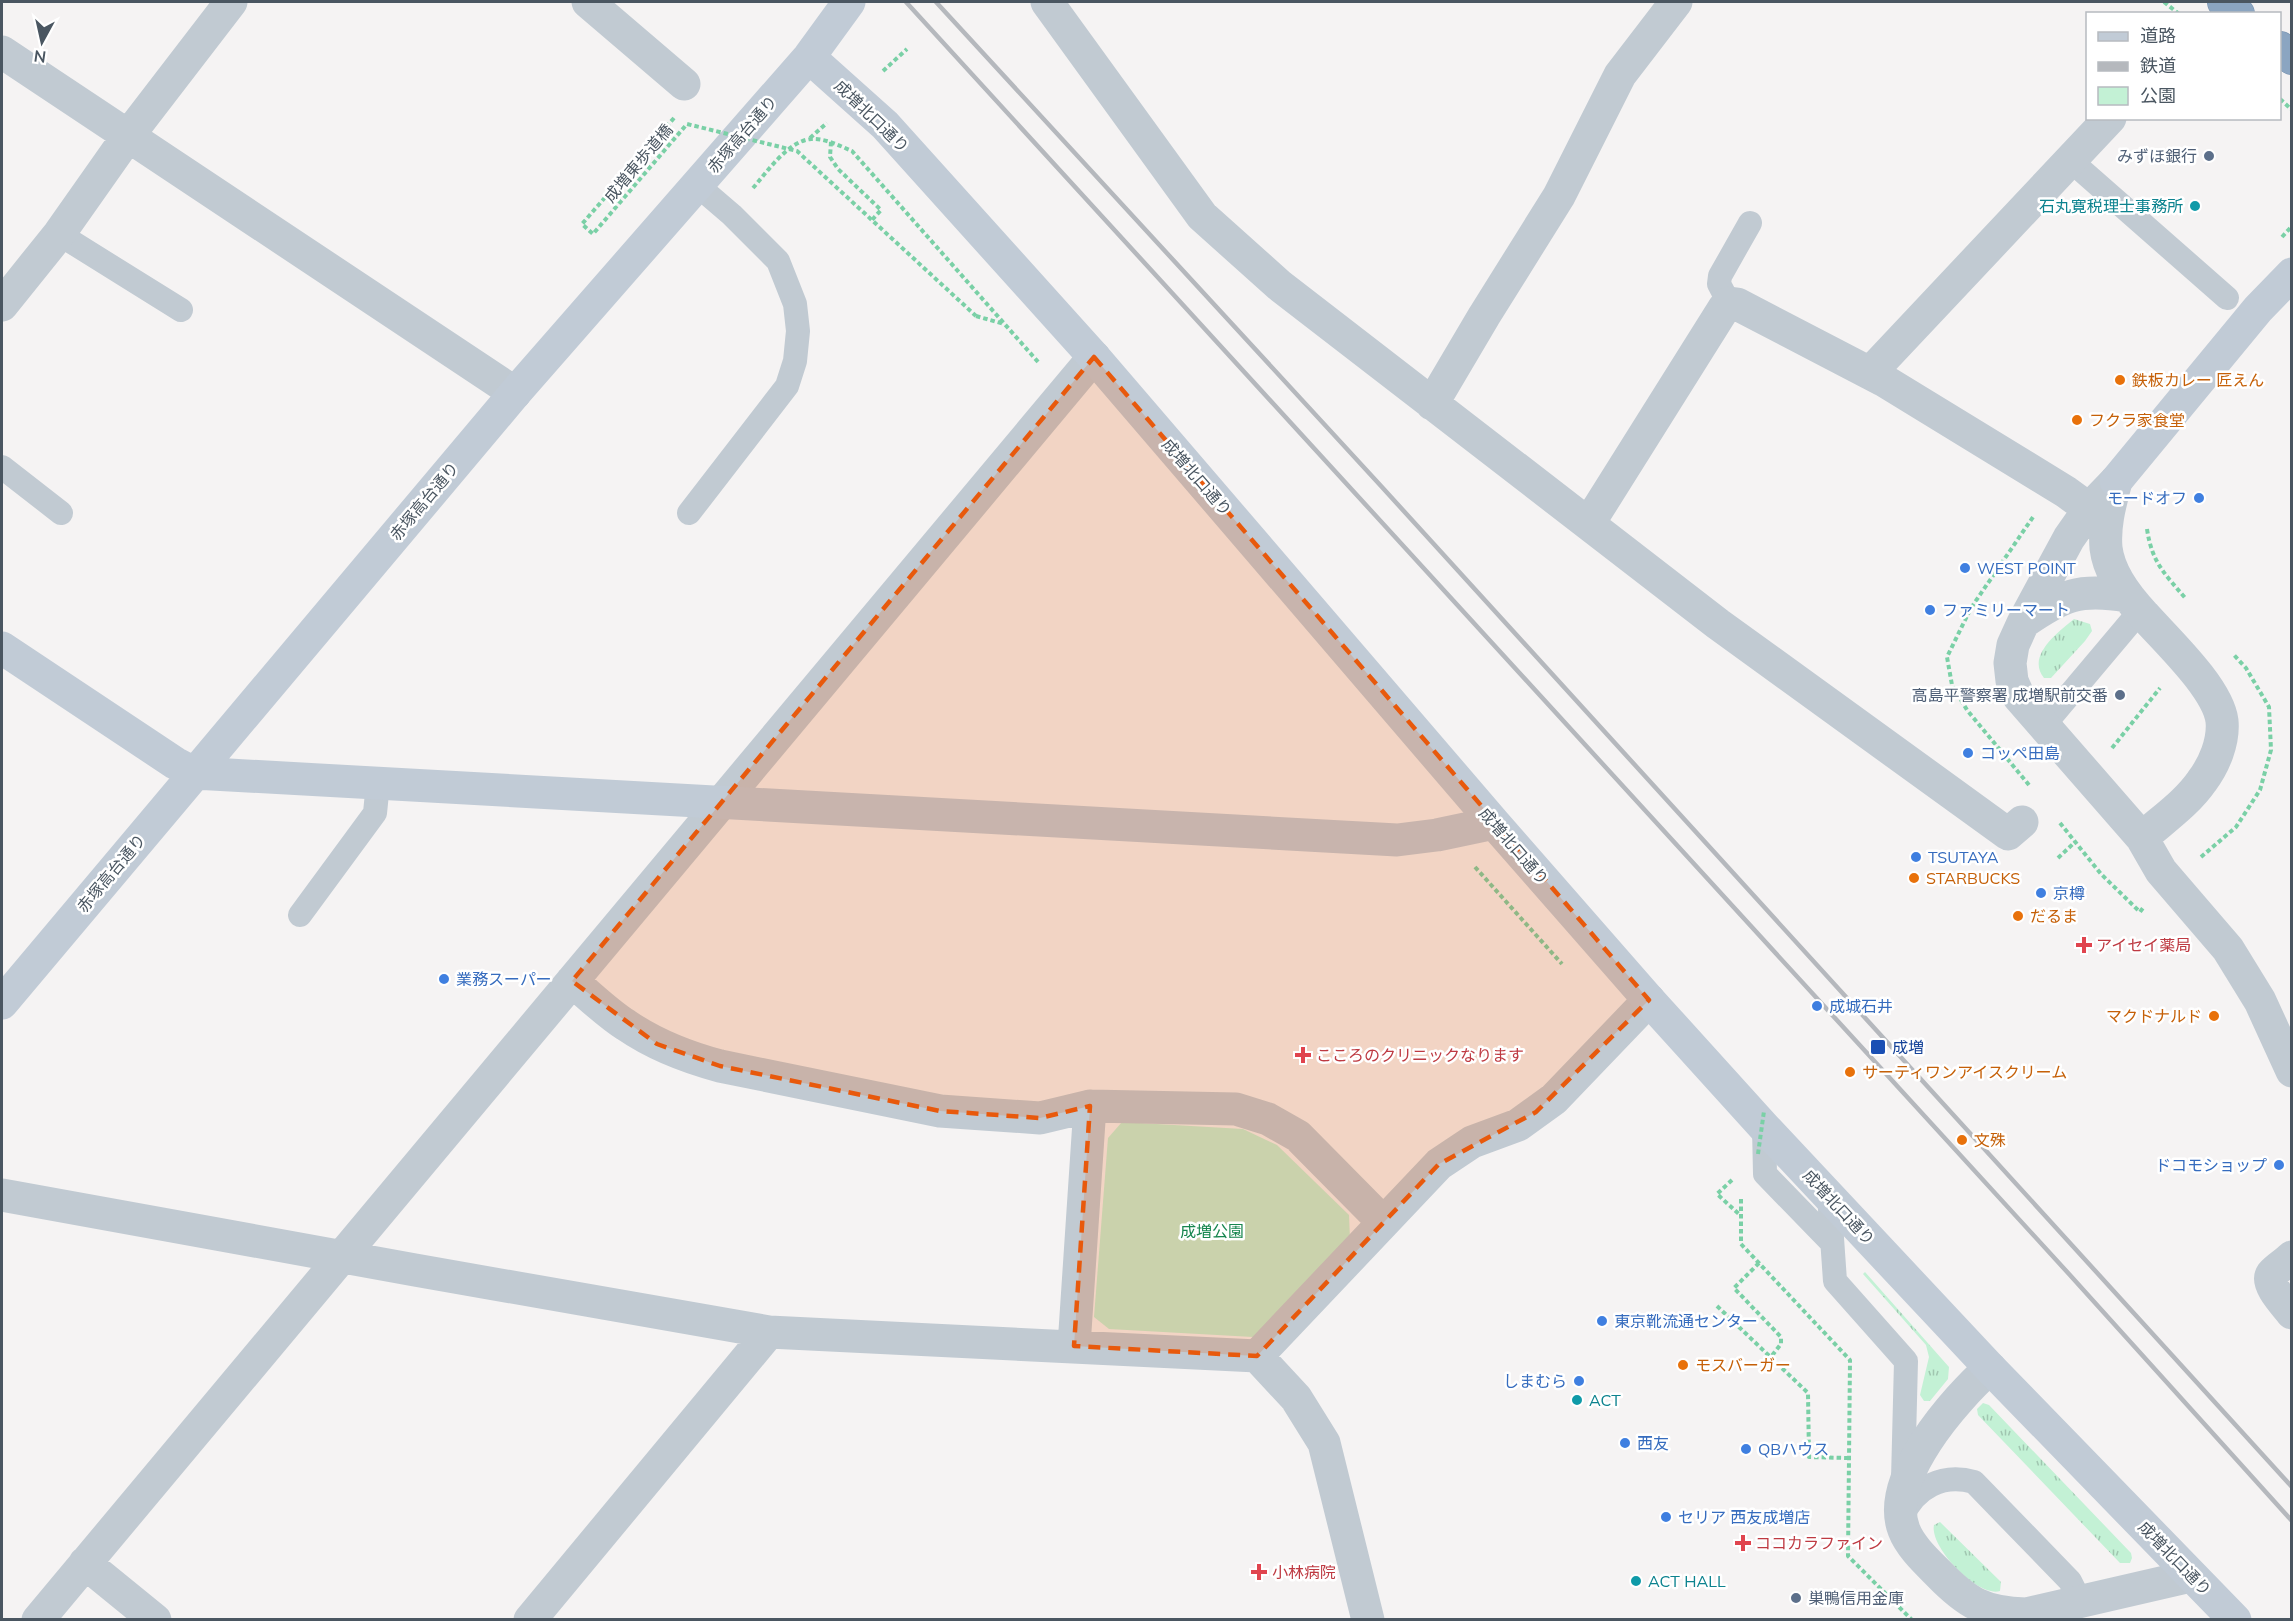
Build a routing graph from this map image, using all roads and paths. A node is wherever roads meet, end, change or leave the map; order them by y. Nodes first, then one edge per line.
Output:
1 (231, 2) edge
2 (588, 2) edge
3 (849, 2) edge
4 (1047, 2) edge
5 (1676, 2) edge
6 (2164, 2) edge
7 (2224, 2) edge
8 (2176, 12) edge
9 (2236, 12) edge
10 (2, 52) edge
11 (809, 57) junction
12 (684, 84) dead end
13 (674, 118) dead end
14 (2108, 120) edge
15 (128, 136) junction
16 (831, 142) dead end
17 (2071, 161) junction
18 (697, 185) junction
19 (872, 220) junction
20 (1750, 223) dead end
21 (59, 234) junction
22 (2292, 274) edge
23 (2227, 298) dead end
24 (1729, 303) junction
25 (2, 305) edge
26 (181, 310) dead end
27 (1005, 324) dead end
28 (1094, 357) junction
29 (1870, 373) junction
30 (515, 393) junction
31 (1432, 404) junction
32 (2, 466) edge
33 (61, 513) dead end
34 (689, 513) dead end
35 (2098, 514) junction
36 (1589, 523) junction
37 (2147, 526) dead end
38 (2133, 604) junction
39 (2191, 606) dead end
40 (2023, 623) junction
41 (2, 648) edge
42 (2232, 653) dead end
43 (2184, 660) junction
44 (2044, 726) junction
45 (194, 773) junction
46 (2086, 773) junction
47 (378, 783) junction
48 (720, 803) junction
49 (2022, 822) dead end
50 (1494, 823) junction
51 (2142, 838) junction
52 (2075, 842) dead end
53 (2058, 858) dead end
54 (2171, 883) junction
55 (2140, 912) dead end
56 (300, 915) dead end
57 (572, 981) junction
58 (1649, 1000) junction
59 (2, 1003) edge
60 (2292, 1071) edge
61 (1090, 1106) junction
62 (1762, 1131) junction
63 (1727, 1185) dead end
64 (1829, 1195) junction
65 (2, 1196) edge
66 (1741, 1215) dead end
67 (1383, 1222) junction
68 (1832, 1243) junction
69 (339, 1257) junction
70 (2292, 1257) edge
71 (1759, 1263) dead end
72 (1717, 1306) dead end
73 (2292, 1313) edge
74 (769, 1332) junction
75 (1074, 1346) junction
76 (1257, 1356) junction
77 (1770, 1358) junction
78 (1990, 1368) junction
79 (1849, 1458) dead end
80 (1902, 1503) junction
81 (85, 1563) junction
82 (2192, 1576) junction
83 (2081, 1610) edge
84 (38, 1620) edge
85 (154, 1620) edge
86 (530, 1620) edge
87 (1368, 1620) edge
88 (2235, 1620) edge

1 - 15 street
2 - 12 street
3 - 11 street, 赤塚高台通り
4 - 31 street
5 - 31 street
6 - 8 path
7 - 9 highway
10 - 15 street
11 - 18 street, 赤塚高台通り
11 - 28 street, 成増北口通り
13 - 19 path, 成増東歩道橋, bridge
14 - 17 street
15 - 21 street
15 - 30 street
16 - 19 path
17 - 23 lane
17 - 29 street
18 - 30 street, 赤塚高台通り
18 - 34 lane
19 - 27 path, 成増東歩道橋, bridge
20 - 24 lane
21 - 25 street
21 - 26 lane
22 - 35 street
24 - 29 street
24 - 36 street
28 - 48 street
28 - 50 street, 成増北口通り
29 - 35 street
30 - 45 street, 赤塚高台通り
31 - 36 street
32 - 33 lane
35 - 38 street
35 - 40 street
36 - 49 street
37 - 39 path
38 - 40 street
38 - 43 street
38 - 44 lane
40 - 44 street
41 - 45 street
42 - 54 path
43 - 46 path
43 - 51 street
44 - 46 street
45 - 47 street
45 - 59 street, 赤塚高台通り
46 - 51 street
47 - 48 street
47 - 56 lane
48 - 50 street
48 - 57 street
50 - 58 street, 成増北口通り
51 - 54 street
52 - 53 path
54 - 55 path
54 - 60 street
57 - 61 street
57 - 69 street
58 - 62 street, 成増北口通り
58 - 67 street
61 - 67 street
61 - 75 street
62 - 64 street, 成増北口通り
62 - 68 lane
63 - 66 path
64 - 68 lane
64 - 78 street, 成増北口通り
65 - 69 street
67 - 76 street
68 - 80 lane
69 - 74 street
69 - 81 street
70 - 73 street
71 - 77 path
72 - 77 path
74 - 75 street
74 - 86 street
75 - 76 street
76 - 87 street
77 - 79 path
78 - 80 street
78 - 82 street, 成増北口通り
80 - 83 street
80 - 83 lane
81 - 84 street
81 - 85 street
82 - 83 street
82 - 88 street, 成増北口通り

